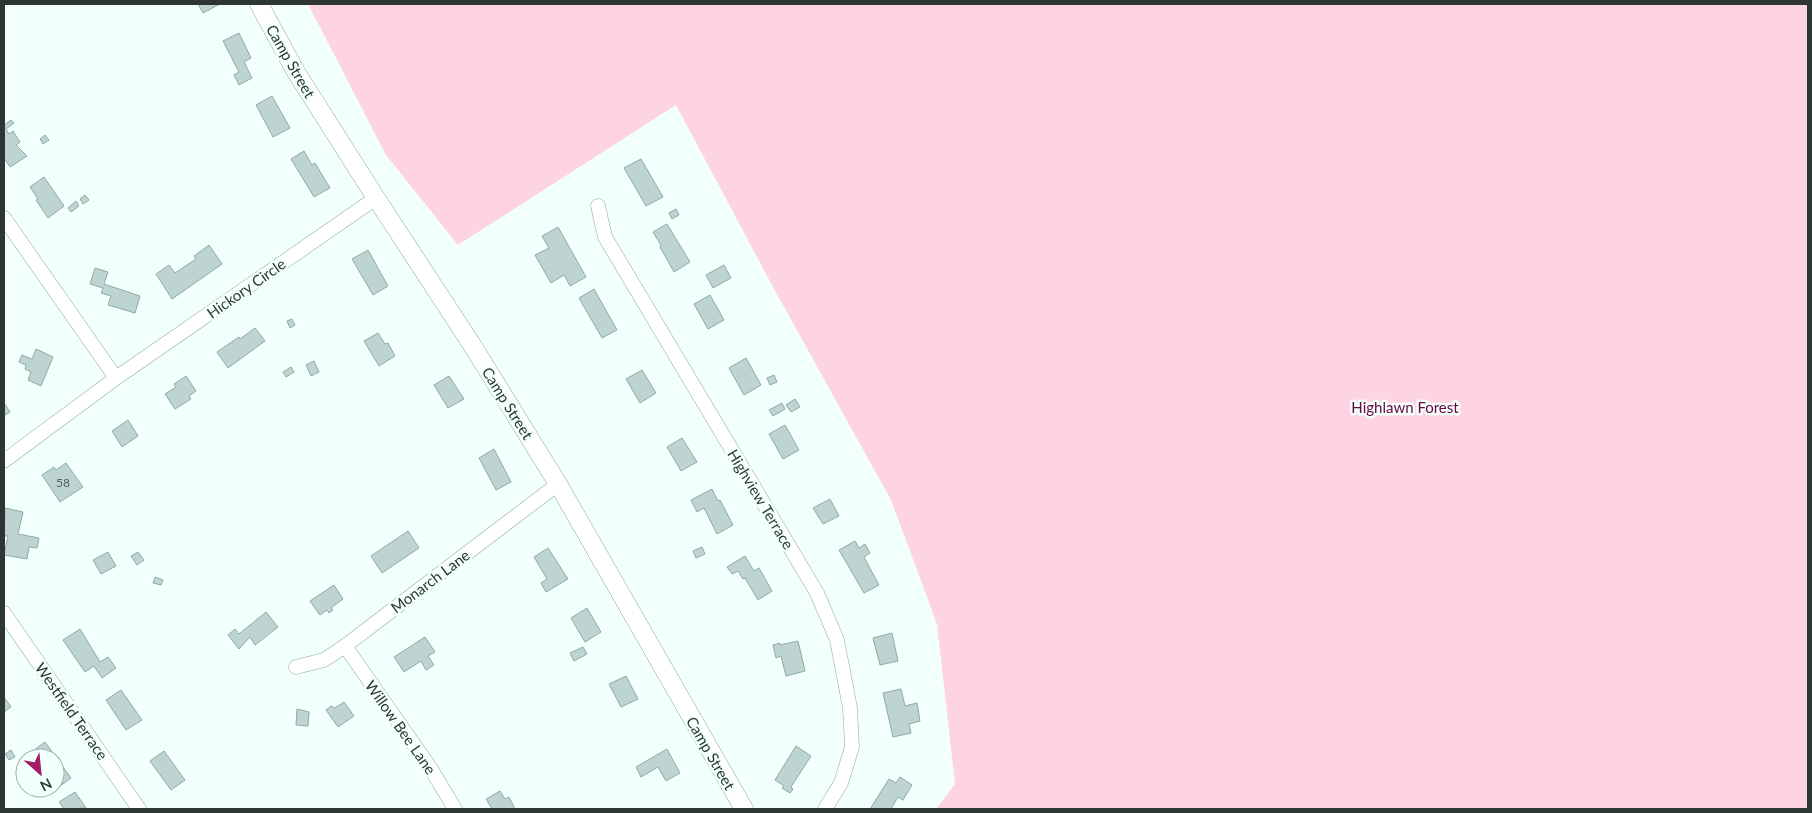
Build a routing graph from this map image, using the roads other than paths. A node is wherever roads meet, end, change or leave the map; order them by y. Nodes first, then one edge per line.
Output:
1 (259, 4) edge
2 (376, 198) junction
3 (598, 206) dead end
4 (4, 218) edge
5 (116, 378) junction
6 (4, 461) edge
7 (558, 484) junction
8 (4, 613) edge
9 (345, 646) junction
10 (296, 666) dead end
11 (139, 809) edge
12 (455, 809) edge
13 (744, 809) edge
14 (825, 809) edge

1 - 2 street, Camp Street
2 - 5 street, Hickory Circle
2 - 7 street, Camp Street
3 - 14 street, Highview Terrace
4 - 5 street
5 - 6 street, Hickory Circle
7 - 9 street, Monarch Lane
7 - 13 street, Camp Street
8 - 11 street, Westfield Terrace
9 - 10 street, Monarch Lane
9 - 12 street, Willow Bee Lane

